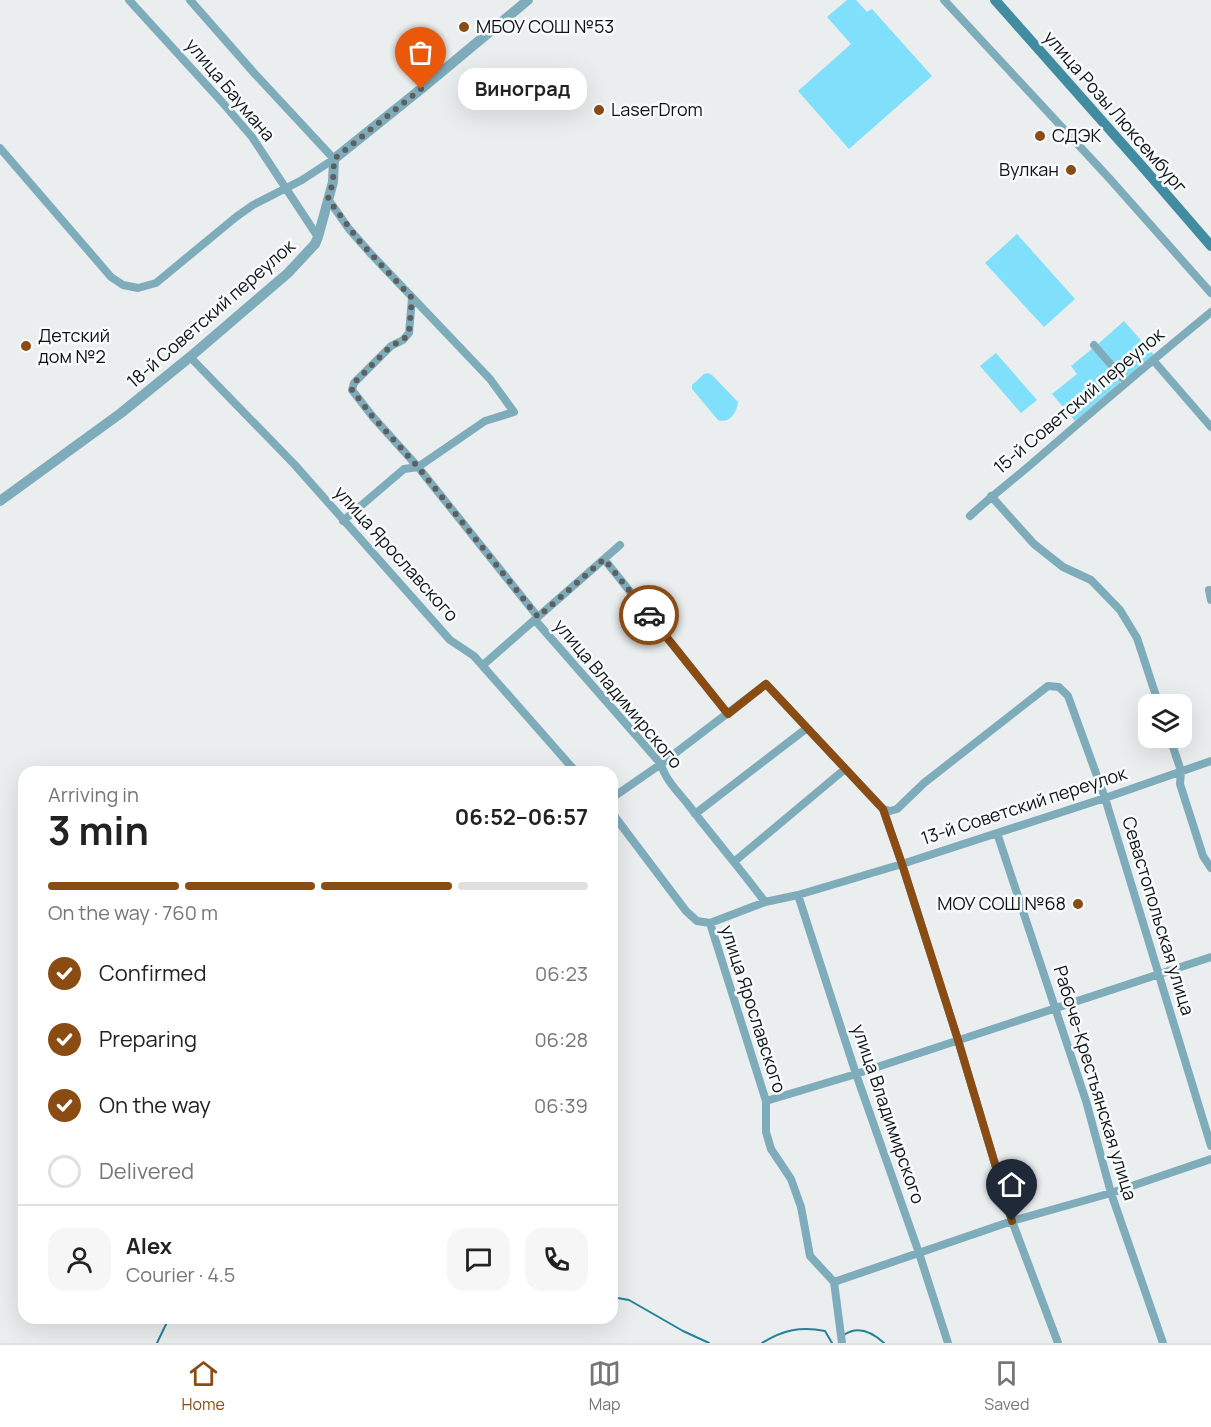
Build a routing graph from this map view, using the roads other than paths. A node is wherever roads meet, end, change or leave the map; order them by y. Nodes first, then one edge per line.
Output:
1 (129, 0) edge
2 (190, 0) edge
3 (528, 0) edge
4 (944, 0) edge
5 (998, 1) edge
6 (0, 148) edge
7 (334, 159) junction
8 (285, 189) junction
9 (328, 199) junction
10 (318, 237) junction
11 (1211, 246) edge
12 (1211, 293) edge
13 (412, 298) junction
14 (1211, 312) edge
15 (1094, 345) dead end
16 (190, 357) junction
17 (1153, 360) junction
18 (1126, 382) junction
19 (1211, 427) edge
20 (418, 467) junction
21 (992, 496) junction
22 (0, 501) edge
23 (969, 516) dead end
24 (343, 521) junction
25 (620, 545) dead end
26 (604, 559) junction
27 (1209, 590) dead end
28 (1211, 600) edge
29 (537, 618) junction
30 (483, 665) junction
31 (1155, 694) edge
32 (728, 714) junction
33 (807, 728) junction
34 (1173, 748) edge
35 (1211, 761) edge
36 (661, 764) junction
37 (571, 766) edge
38 (845, 770) junction
39 (1181, 771) junction
40 (618, 794) edge
41 (1105, 798) junction
42 (883, 809) junction
43 (695, 814) junction
44 (618, 821) edge
45 (997, 833) junction
46 (735, 861) junction
47 (902, 864) junction
48 (1211, 868) edge
49 (798, 896) junction
50 (765, 902) junction
51 (710, 923) junction
52 (1211, 957) edge
53 (1159, 975) junction
54 (1055, 1010) junction
55 (958, 1040) junction
56 (856, 1074) junction
57 (766, 1101) junction
58 (1211, 1146) edge
59 (1211, 1159) edge
60 (1111, 1193) junction
61 (1012, 1221) junction
62 (919, 1253) junction
63 (834, 1282) junction
64 (842, 1343) edge
65 (948, 1343) edge
66 (1058, 1343) edge
67 (1163, 1343) edge

1 - 8 street, улица Баумана
2 - 7 street, улица Баумана
3 - 7 street
4 - 12 street
5 - 11 main road, улица Розы Люксембург
6 - 8 street
7 - 8 street
7 - 9 street, 18-й Советский переулок
8 - 10 street, улица Баумана
9 - 10 street, 18-й Советский переулок
9 - 13 street
10 - 16 street, 18-й Советский переулок
13 - 20 street, улица Владимирского
13 - 20 street
14 - 17 street, 15-й Советский переулок
15 - 18 street
16 - 22 street, 18-й Советский переулок
16 - 24 street, улица Ярославского
17 - 18 street, 15-й Советский переулок
17 - 19 street
18 - 21 street, 15-й Советский переулок
20 - 24 street
20 - 29 street, улица Владимирского
21 - 23 street, 15-й Советский переулок
21 - 31 street
24 - 30 street, улица Ярославского
25 - 26 street, улица Владимирского
26 - 29 street, улица Владимирского
26 - 32 street
27 - 28 street
29 - 30 street, улица Владимирского
29 - 36 street, улица Владимирского
30 - 37 street, улица Ярославского
32 - 33 street
32 - 36 street
33 - 38 street
33 - 43 street
34 - 39 street
35 - 39 street, 13-й Советский переулок
36 - 40 street
36 - 43 street, улица Владимирского
38 - 42 street
38 - 46 street
39 - 41 street, 13-й Советский переулок
39 - 48 street
41 - 42 street, Севастопольская улица
41 - 45 street, 13-й Советский переулок
41 - 53 street, Севастопольская улица
42 - 47 street
43 - 46 street, улица Владимирского
44 - 51 street, улица Ярославского
45 - 47 street, 13-й Советский переулок
45 - 54 street, Рабоче-Крестьянская улица
46 - 50 street, улица Владимирского
47 - 49 street, 13-й Советский переулок
47 - 55 street
49 - 50 street, 13-й Советский переулок
49 - 56 street, улица Владимирского
50 - 51 street, 13-й Советский переулок
51 - 57 street, улица Ярославского
52 - 53 street
53 - 54 street
53 - 58 street, Севастопольская улица
54 - 55 street
54 - 60 street, Рабоче-Крестьянская улица
55 - 56 street
55 - 61 street
56 - 57 street
56 - 62 street, улица Владимирского
57 - 63 street, улица Ярославского
59 - 60 street
60 - 61 street
60 - 67 street, Рабоче-Крестьянская улица
61 - 62 street
61 - 66 street
62 - 63 street
62 - 65 street, улица Владимирского
63 - 64 street

